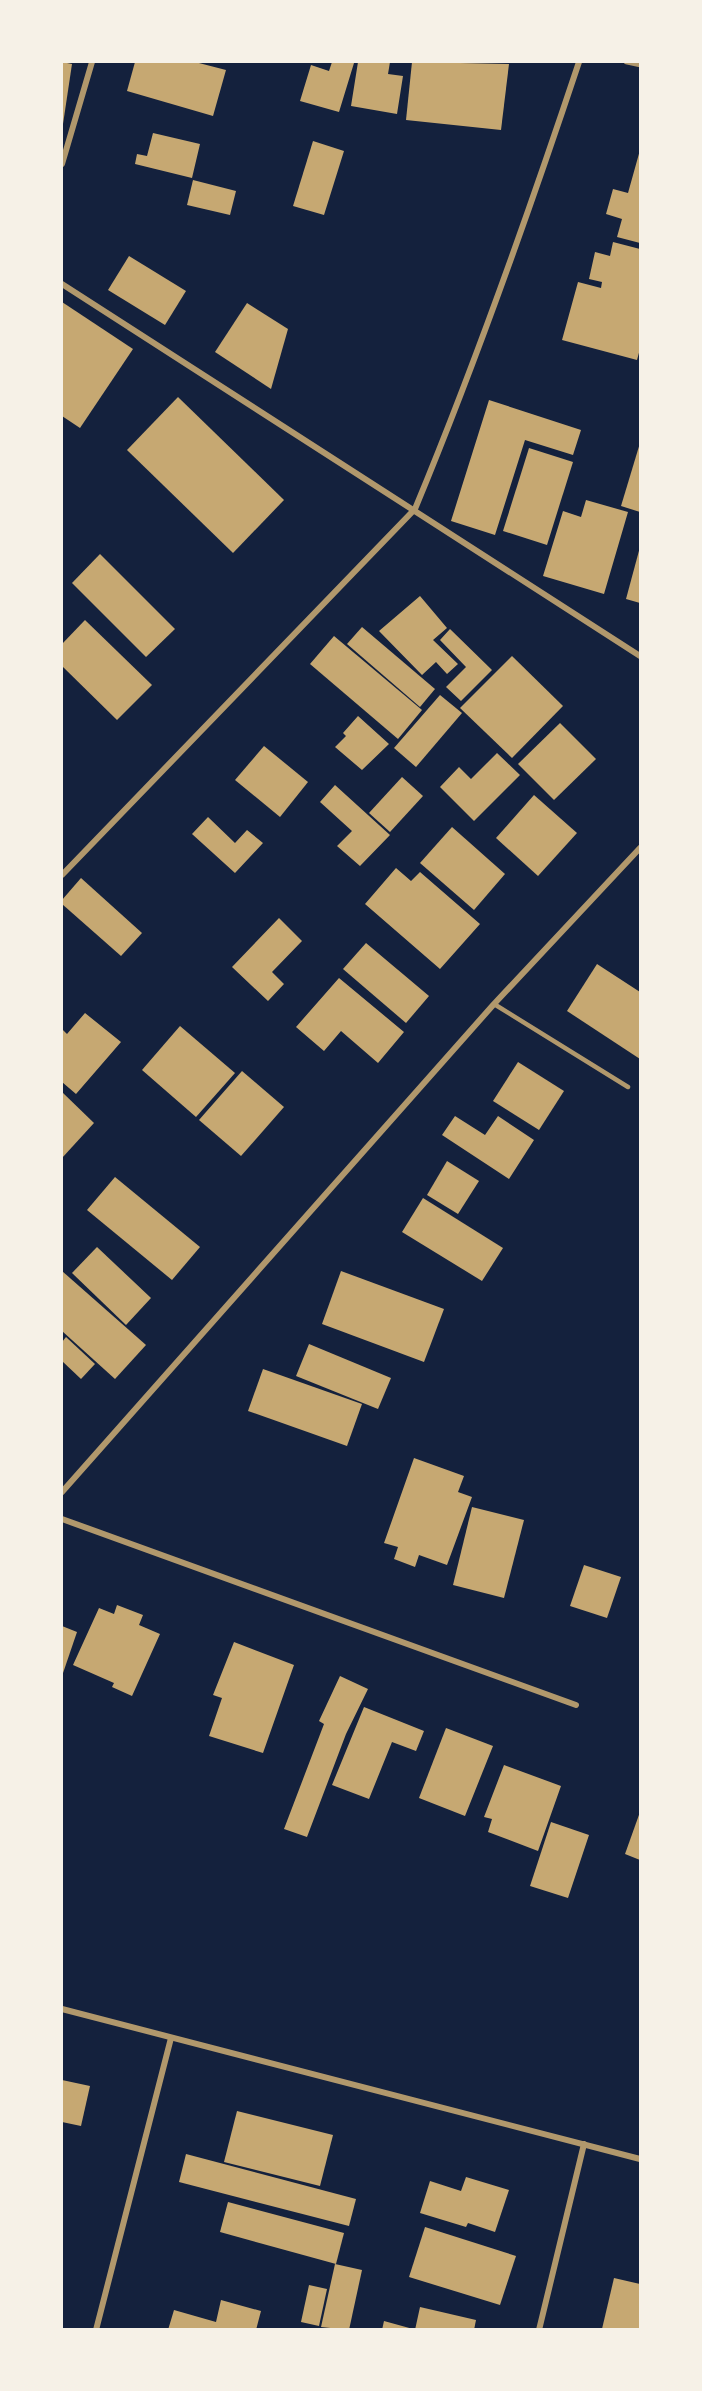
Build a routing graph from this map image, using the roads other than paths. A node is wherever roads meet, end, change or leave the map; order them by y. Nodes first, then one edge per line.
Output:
1 (92, 62) edge
2 (579, 62) edge
3 (626, 62) edge
4 (640, 66) edge
5 (62, 164) edge
6 (62, 284) edge
7 (415, 509) junction
8 (640, 656) edge
9 (640, 848) edge
10 (62, 875) edge
11 (494, 1004) junction
12 (628, 1087) dead end
13 (62, 1492) edge
14 (62, 1519) edge
15 (576, 1705) dead end
16 (62, 2009) edge
17 (171, 2038) junction
18 (584, 2145) junction
19 (640, 2159) edge
20 (96, 2330) edge
21 (539, 2330) edge

1 - 5 street
2 - 7 street
3 - 4 lane
6 - 7 street
7 - 8 street
7 - 10 street
9 - 11 street
11 - 12 lane
11 - 13 street
14 - 15 street
16 - 17 street
17 - 18 street
17 - 20 street
18 - 19 street
18 - 21 street

